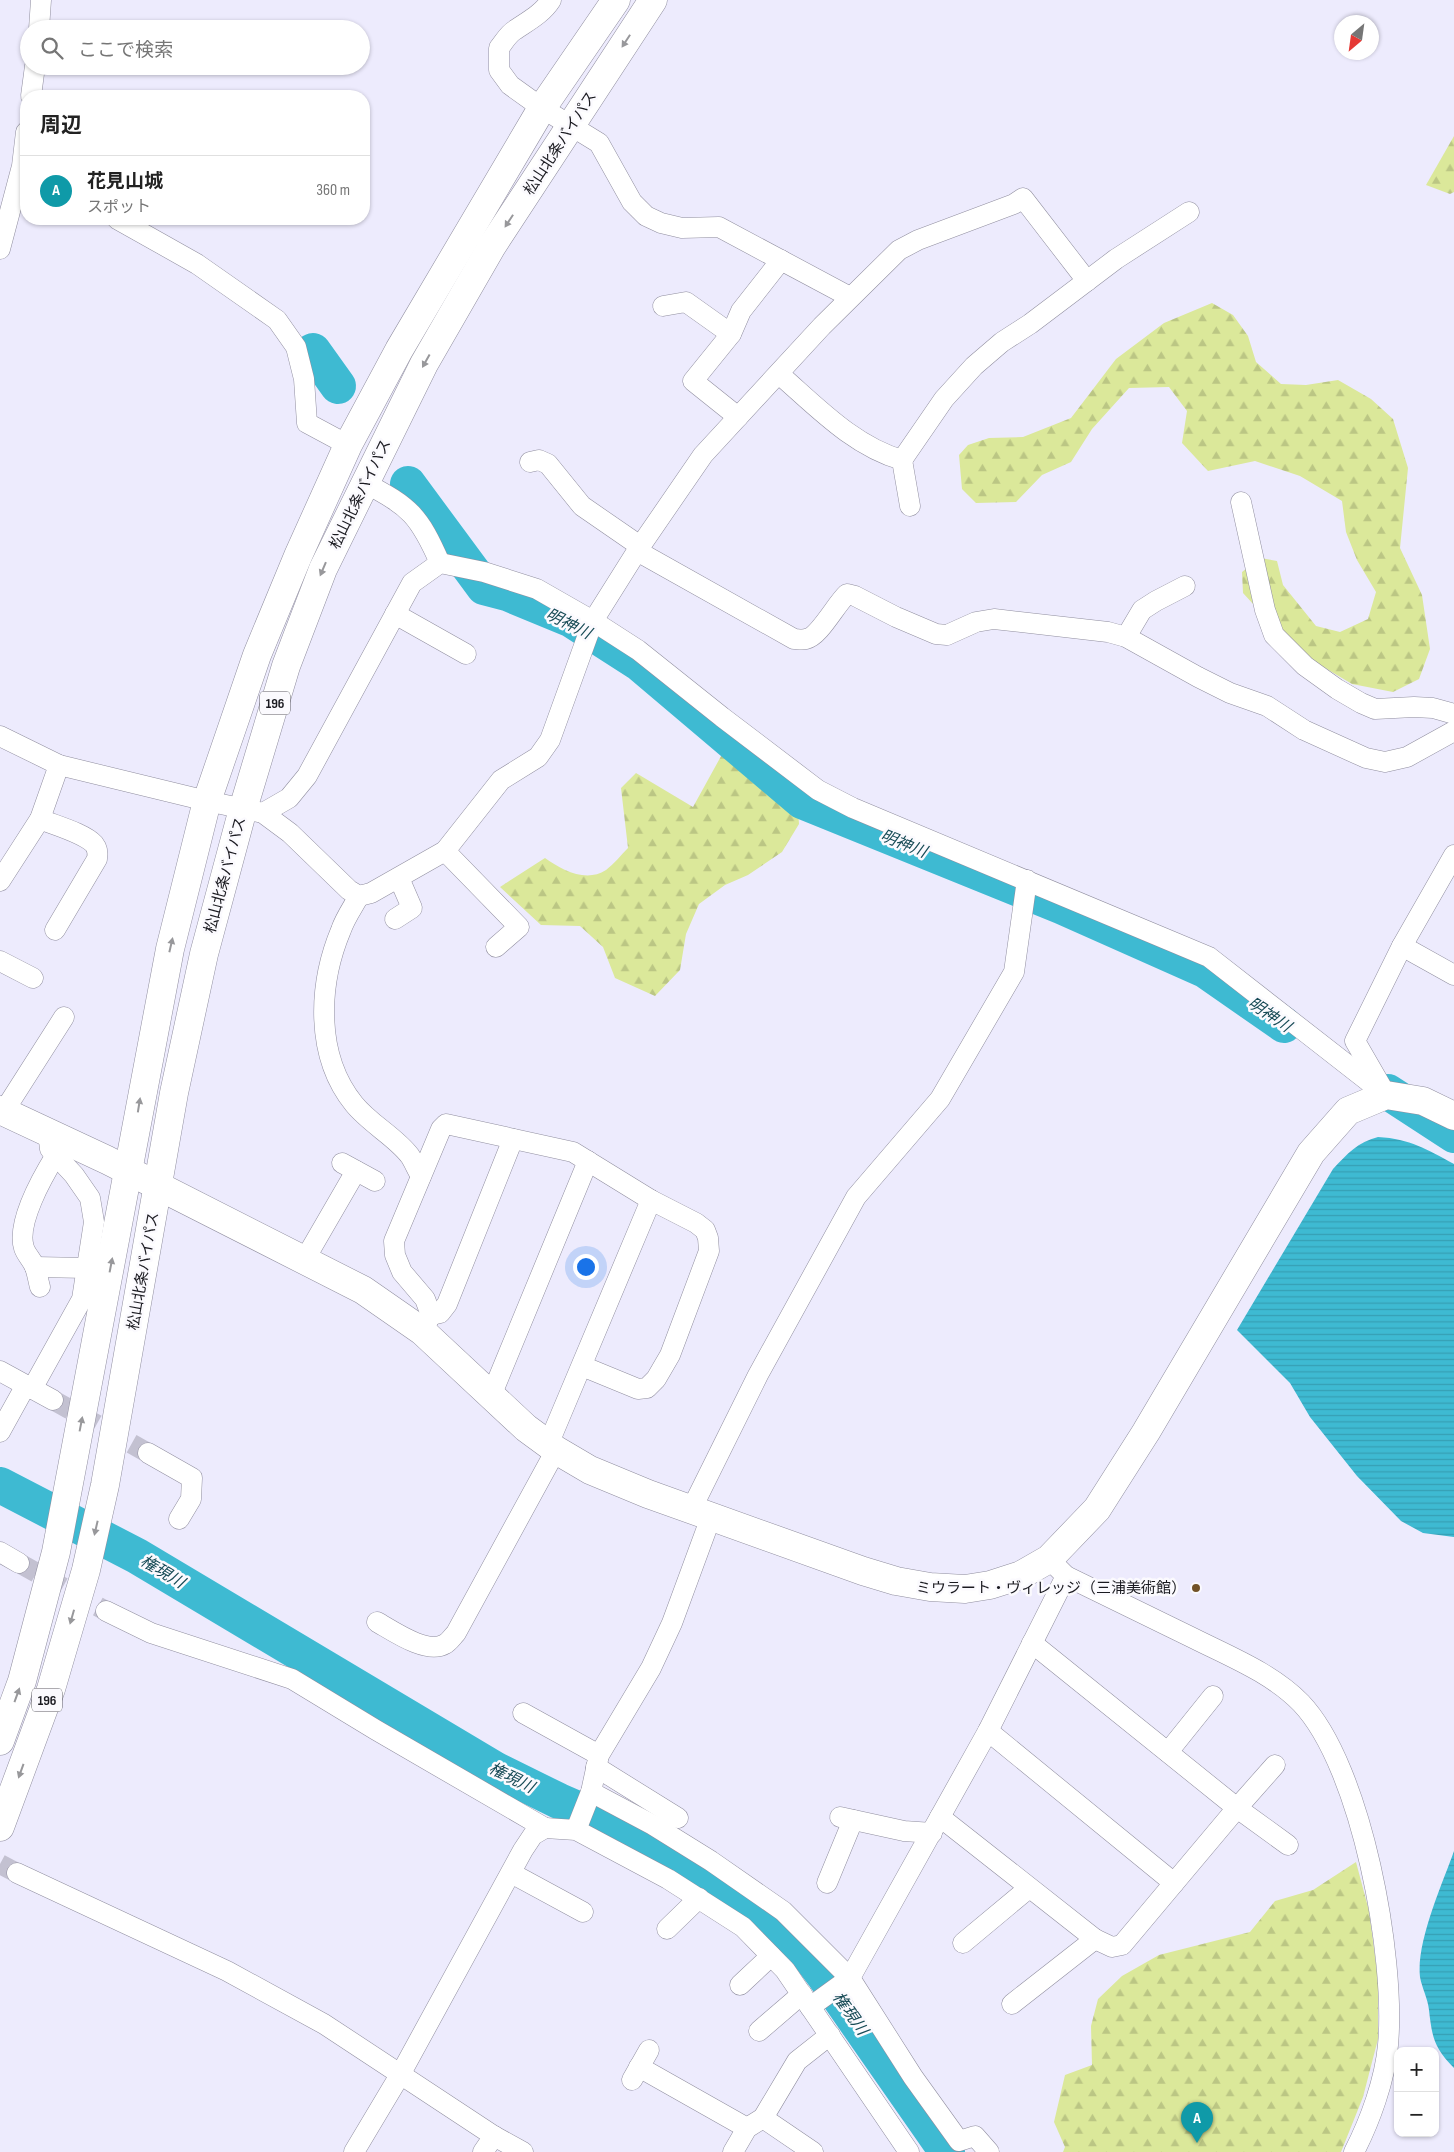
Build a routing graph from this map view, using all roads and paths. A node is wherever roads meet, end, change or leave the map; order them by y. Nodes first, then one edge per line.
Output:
1 (41, 0) edge
2 (551, 0) edge
3 (616, 0) edge
4 (653, 0) edge
5 (40, 20) edge
6 (34, 75) edge
7 (32, 90) edge
8 (542, 108) junction
9 (570, 126) junction
10 (20, 181) edge
11 (1189, 212) dead end
12 (128, 225) edge
13 (0, 249) edge
14 (781, 260) junction
15 (1087, 281) junction
16 (850, 297) junction
17 (663, 306) dead end
18 (731, 334) junction
19 (779, 374) junction
20 (738, 417) junction
21 (348, 445) junction
22 (902, 460) junction
23 (530, 462) dead end
24 (365, 483) junction
25 (1240, 502) dead end
26 (910, 506) dead end
27 (638, 549) junction
28 (440, 563) junction
29 (1185, 586) dead end
30 (395, 614) junction
31 (592, 621) junction
32 (1126, 637) junction
33 (466, 654) dead end
34 (1454, 714) edge
35 (1454, 731) edge
36 (0, 736) edge
37 (59, 765) junction
38 (207, 802) junction
39 (253, 811) junction
40 (40, 819) junction
41 (445, 851) junction
42 (1454, 855) edge
43 (399, 878) junction
44 (1027, 880) junction
45 (0, 881) edge
46 (359, 896) junction
47 (395, 919) dead end
48 (55, 930) dead end
49 (1402, 946) junction
50 (496, 947) dead end
51 (0, 961) edge
52 (1454, 975) edge
53 (33, 978) dead end
54 (64, 1017) dead end
55 (1386, 1095) junction
56 (2, 1110) edge
57 (1454, 1116) edge
58 (513, 1139) junction
59 (52, 1144) junction
60 (588, 1161) junction
61 (129, 1171) junction
62 (421, 1176) junction
63 (375, 1181) dead end
64 (158, 1185) junction
65 (651, 1200) junction
66 (305, 1259) junction
67 (35, 1267) junction
68 (87, 1268) junction
69 (40, 1287) dead end
70 (427, 1323) junction
71 (582, 1366) junction
72 (0, 1371) edge
73 (29, 1387) junction
74 (491, 1396) junction
75 (53, 1400) tunnel mouth
76 (0, 1432) edge
77 (552, 1448) junction
78 (148, 1453) tunnel mouth
79 (701, 1513) junction
80 (179, 1520) dead end
81 (0, 1552) edge
82 (19, 1563) tunnel mouth
83 (1057, 1568) junction
84 (106, 1611) tunnel mouth
85 (377, 1622) dead end
86 (1032, 1643) junction
87 (1213, 1696) dead end
88 (523, 1713) dead end
89 (988, 1731) junction
90 (0, 1740) edge
91 (1168, 1752) junction
92 (597, 1761) junction
93 (1275, 1765) dead end
94 (590, 1795) junction
95 (1237, 1808) junction
96 (678, 1818) dead end
97 (936, 1825) junction
98 (0, 1827) edge
99 (546, 1828) junction
100 (577, 1828) junction
101 (1288, 1844) dead end
102 (17, 1873) tunnel mouth
103 (511, 1873) junction
104 (827, 1883) dead end
105 (1174, 1883) junction
106 (1029, 1888) junction
107 (699, 1898) junction
108 (583, 1912) dead end
109 (667, 1929) dead end
110 (1095, 1939) junction
111 (964, 1943) dead end
112 (771, 1956) junction
113 (847, 1980) junction
114 (740, 1984) dead end
115 (811, 2000) junction
116 (1012, 2004) dead end
117 (761, 2034) dead end
118 (830, 2035) junction
119 (640, 2066) dead end
120 (400, 2075) junction
121 (755, 2123) junction
122 (488, 2144) edge
123 (903, 2149) edge
124 (354, 2152) edge
125 (523, 2152) edge
126 (733, 2152) edge
127 (813, 2152) edge
128 (989, 2152) edge
129 (1354, 2152) edge

1 - 5 street
2 - 8 street
3 - 8 main road, 松山北条バイパス / 196
4 -> 9 main road, 松山北条バイパス / 196
6 - 7 street
8 - 9 street
8 - 21 main road, 松山北条バイパス / 196
9 - 14 street
9 -> 24 main road, 松山北条バイパス / 196
10 - 13 street
11 - 15 street
12 - 21 street
14 - 16 street
14 - 18 street
15 - 16 street
15 - 22 street
16 - 19 street
17 - 18 street
18 - 20 street
19 - 20 street
19 - 22 street
20 - 27 street
21 - 38 main road, 松山北条バイパス / 196
22 - 26 street
23 - 27 street
24 - 28 street
24 -> 39 main road, 松山北条バイパス / 196
25 - 34 street
27 - 31 street
27 - 32 street
28 - 30 street
28 - 31 street
29 - 32 street
30 - 33 street
30 - 39 street
31 - 41 street
31 - 44 street
32 - 35 street
36 - 37 street
37 - 38 street
37 - 40 street
38 - 39 street
61 -> 38 main road, 松山北条バイパス / 196
39 - 46 street
39 - 64 main road, 松山北条バイパス / 196
40 - 45 street
40 - 48 street
41 - 43 street
41 - 50 street
42 - 49 street
43 - 46 street
43 - 47 street
44 - 55 street
44 - 79 street
46 - 62 street
49 - 52 street
49 - 55 street
51 - 53 street
54 - 56 street
55 - 57 main road
55 - 83 main road
56 - 59 main road
58 - 60 street
58 - 62 street
58 - 70 street
59 - 61 main road
59 - 67 street
59 - 68 street
60 - 65 street
60 - 74 street
61 - 64 main road
90 -> 61 main road, 松山北条バイパス / 196
62 - 70 street
63 - 66 street
64 - 66 main road
64 -> 98 main road, 松山北条バイパス / 196
65 - 71 street
65 - 71 street
66 - 70 main road
67 - 68 street
67 - 69 street
68 - 73 street
70 - 74 main road
71 - 77 street
72 - 73 street
73 - 75 street
73 - 76 street
74 - 77 main road
77 - 79 main road
77 - 85 street
78 - 80 street
79 - 83 main road
79 - 92 street
81 - 82 street
83 - 86 street
83 - 129 street
84 - 99 street
86 - 89 street
86 - 91 street
87 - 91 street
88 - 92 street
89 - 97 street
89 - 105 street
91 - 95 street
92 - 94 street
92 - 96 street
93 - 95 street
94 - 100 street
94 - 113 street
95 - 101 street
95 - 105 street
97 - 104 street
97 - 106 street
97 - 113 street
99 - 100 street
99 - 103 street
100 - 107 street
102 - 120 street
103 - 108 street
103 - 120 street
105 - 110 street
106 - 110 street
106 - 111 street
107 - 109 street
107 - 112 street
110 - 116 street
112 - 114 street
112 - 115 street
113 - 115 street
113 - 128 street
115 - 117 street
115 - 118 street
118 - 121 street
118 - 123 street
119 - 121 street
120 - 122 street
120 - 124 street
121 - 126 street
121 - 127 street
122 - 125 street

